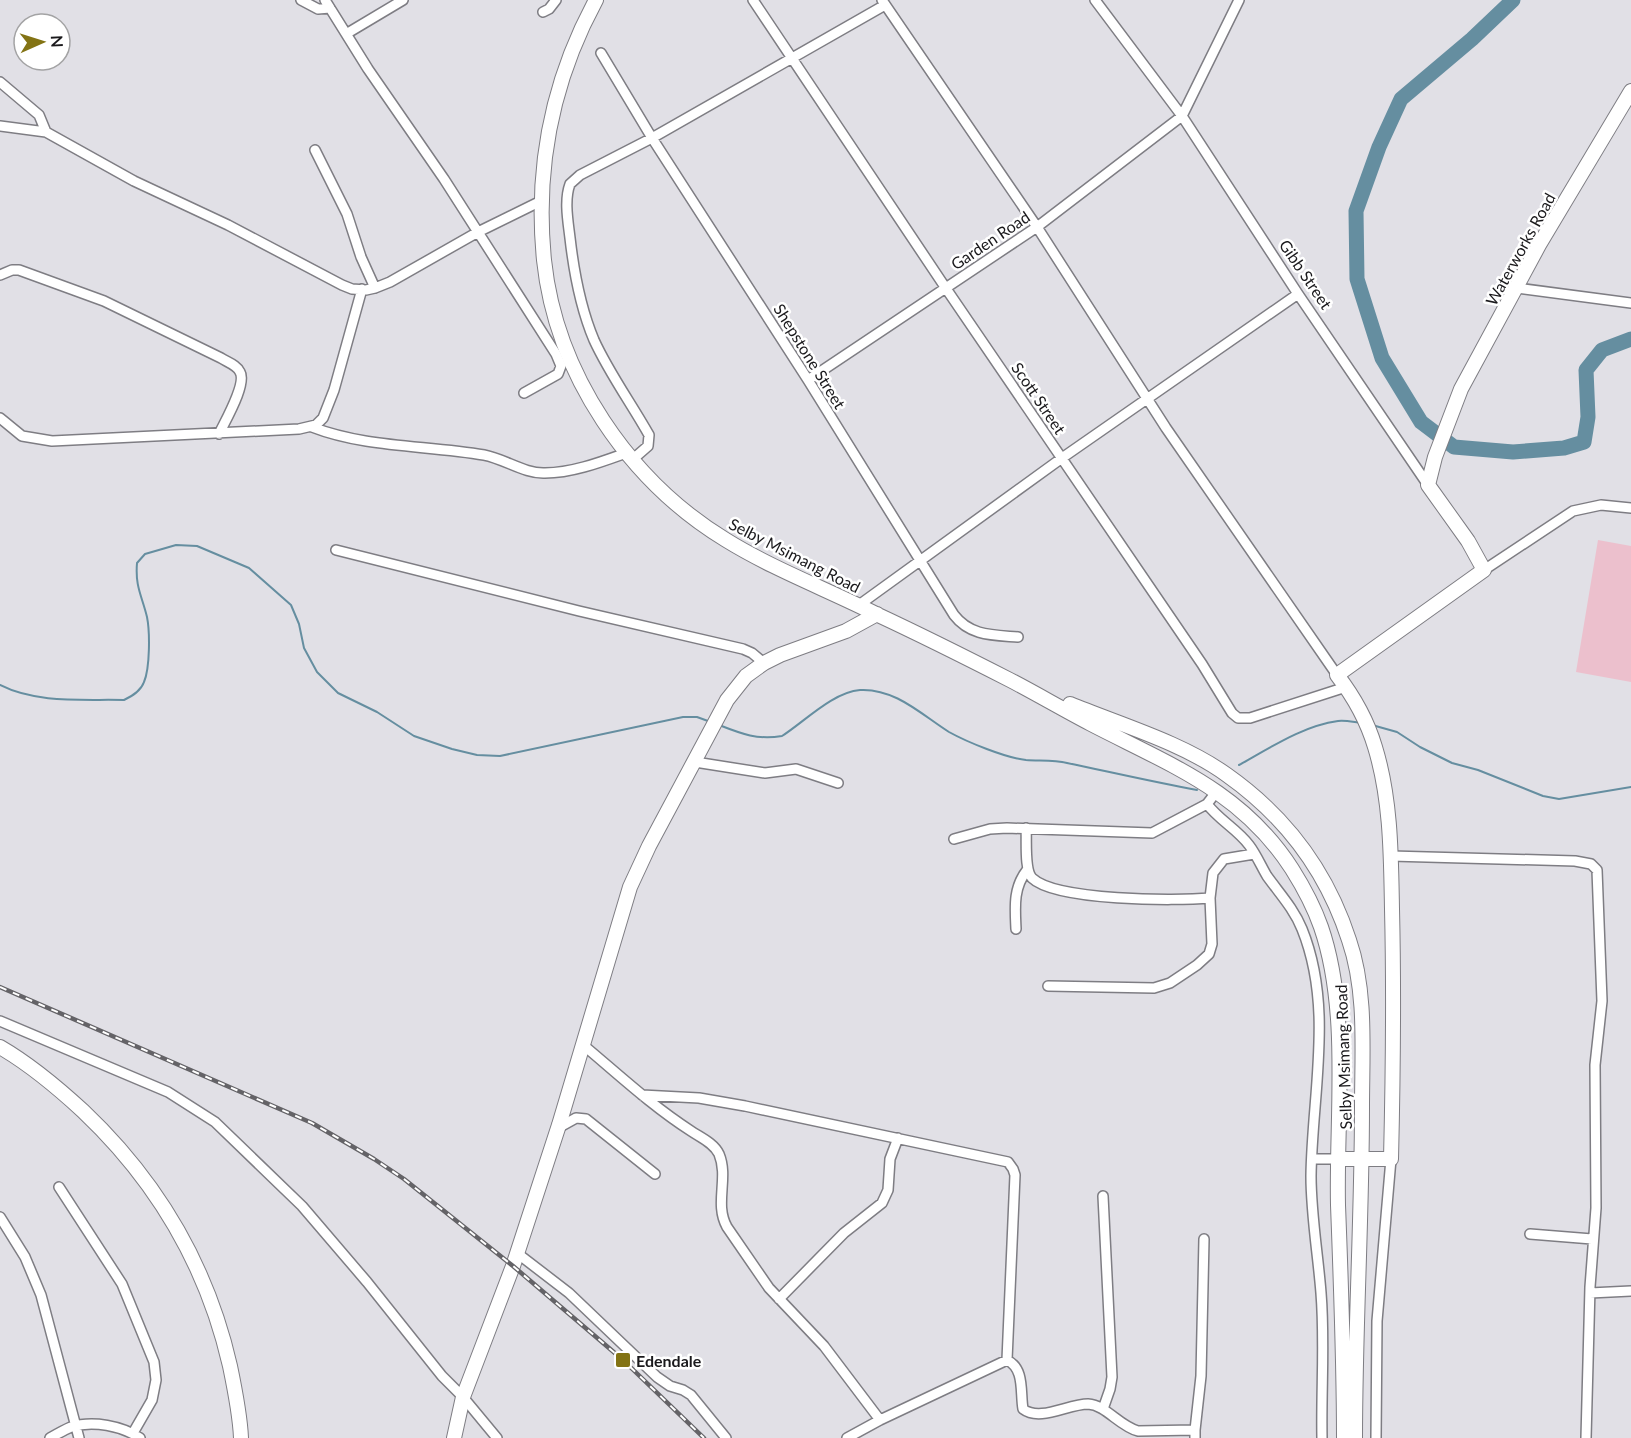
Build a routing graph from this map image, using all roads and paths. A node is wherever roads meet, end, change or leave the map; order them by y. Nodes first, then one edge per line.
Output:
1 (301, 0) edge
2 (403, 0) edge
3 (556, 0) edge
4 (596, 0) edge
5 (753, 0) edge
6 (1095, 0) edge
7 (1239, 0) edge
8 (884, 3) edge
9 (327, 4) edge
10 (543, 12) dead end
11 (346, 34) junction
12 (601, 53) dead end
13 (793, 59) junction
14 (0, 82) edge
15 (1631, 91) edge
16 (1182, 116) junction
17 (0, 126) edge
18 (46, 132) junction
19 (652, 138) junction
20 (315, 150) dead end
21 (540, 201) junction
22 (1036, 227) junction
23 (478, 232) junction
24 (0, 275) edge
25 (945, 287) junction
26 (375, 288) junction
27 (1517, 288) junction
28 (362, 290) junction
29 (1298, 294) junction
30 (1631, 303) edge
31 (554, 320) junction
32 (538, 326) junction
33 (808, 380) junction
34 (524, 393) dead end
35 (1148, 400) junction
36 (0, 418) edge
37 (312, 427) junction
38 (219, 434) junction
39 (629, 456) junction
40 (1062, 458) junction
41 (1428, 485) junction
42 (1631, 508) edge
43 (336, 550) dead end
44 (919, 560) junction
45 (1484, 570) junction
46 (859, 605) junction
47 (877, 614) junction
48 (1018, 637) dead end
49 (764, 663) junction
50 (1336, 675) junction
51 (1013, 681) junction
52 (1346, 687) junction
53 (698, 757) junction
54 (838, 783) dead end
55 (1217, 791) junction
56 (1207, 804) junction
57 (1026, 828) junction
58 (954, 839) dead end
59 (1254, 854) junction
60 (1391, 856) junction
61 (1027, 870) junction
62 (1210, 898) junction
63 (1016, 929) dead end
64 (1048, 986) dead end
65 (0, 1022) edge
66 (582, 1044) junction
67 (0, 1047) edge
68 (642, 1095) junction
69 (558, 1128) junction
70 (898, 1138) junction
71 (1312, 1159) junction
72 (1338, 1159) junction
73 (1391, 1159) junction
74 (1363, 1160) junction
75 (655, 1174) dead end
76 (59, 1187) dead end
77 (1103, 1196) dead end
78 (0, 1217) edge
79 (1530, 1234) dead end
80 (1204, 1239) dead end
81 (1592, 1239) junction
82 (517, 1253) junction
83 (1631, 1291) edge
84 (1590, 1293) junction
85 (779, 1299) junction
86 (1007, 1360) junction
87 (463, 1397) junction
88 (1103, 1409) junction
89 (880, 1420) junction
90 (75, 1426) junction
91 (1195, 1434) edge
92 (137, 1436) edge
93 (50, 1438) edge
94 (79, 1438) edge
95 (241, 1438) edge
96 (454, 1438) edge
97 (497, 1438) edge
98 (726, 1438) edge
99 (847, 1438) edge
100 (1322, 1438) edge
101 (1344, 1438) edge
102 (1355, 1438) edge
103 (1376, 1438) edge
104 (1586, 1438) edge

1 - 9 street
2 - 11 street
3 - 10 street
4 - 21 main road, Selby Msimang Road
5 - 13 street, Scott Street
6 - 16 street, Gibb Street
7 - 16 street
8 - 13 street
8 - 22 street
9 - 11 street
11 - 23 street
12 - 19 street, Shepstone Street
13 - 19 street
13 - 25 street, Scott Street
14 - 18 street
15 - 27 main road, Waterworks Road
16 - 22 street, Garden Road
16 - 29 street, Gibb Street
17 - 18 street
18 - 28 street
19 - 33 street, Shepstone Street
19 - 39 street
20 - 26 street
21 - 23 street
21 - 31 main road, Selby Msimang Road
22 - 25 street, Garden Road
22 - 35 street
23 - 26 street
23 - 32 street
24 - 38 street
25 - 33 street, Garden Road
25 - 40 street, Scott Street
26 - 28 street
27 - 30 street
27 - 41 main road, Waterworks Road
28 - 37 street
29 - 35 street
29 - 41 street, Gibb Street
31 - 32 street
31 - 39 main road, Selby Msimang Road
32 - 34 street
33 - 44 street, Shepstone Street
35 - 40 street
35 - 50 street
36 - 38 street
37 - 38 street
37 - 39 street
39 - 46 main road, Selby Msimang Road
40 - 44 street
40 - 52 street, Scott Street
41 - 45 main road, Gibb Street
42 - 45 street
43 - 49 street
44 - 46 street
44 - 48 street, Shepstone Street
45 - 50 main road
46 - 47 main road, Selby Msimang Road
47 - 49 main road
47 - 51 main road, Selby Msimang Road
49 - 53 main road
50 - 52 main road
51 - 55 main road, Selby Msimang Road
51 - 74 main road, Selby Msimang Road
52 - 60 main road
53 - 54 street
53 - 66 main road
55 - 56 street
55 - 72 main road, Selby Msimang Road
56 - 57 street
56 - 59 street
57 - 58 street
57 - 61 street
59 - 62 street
59 - 71 street
60 - 73 main road
60 - 81 street
61 - 62 street
61 - 63 street
62 - 64 street
65 - 87 street
66 - 68 street
66 - 69 main road
67 - 95 main road
68 - 70 street
68 - 85 street
69 - 75 street
69 - 82 main road
70 - 85 street
70 - 86 street
71 - 72 street
71 - 100 street
72 - 74 main road
72 - 101 main road, Selby Msimang Road
73 - 74 main road
73 - 103 street
74 - 102 main road, Selby Msimang Road
76 - 92 street
77 - 88 street
78 - 90 street
79 - 81 street
80 - 91 street
81 - 84 street
82 - 87 main road
82 - 98 street
83 - 84 street
84 - 104 street
85 - 89 street
86 - 88 street
86 - 89 street
87 - 96 main road
87 - 97 street
88 - 91 street
89 - 99 street
90 - 92 street
90 - 93 street
90 - 94 street

